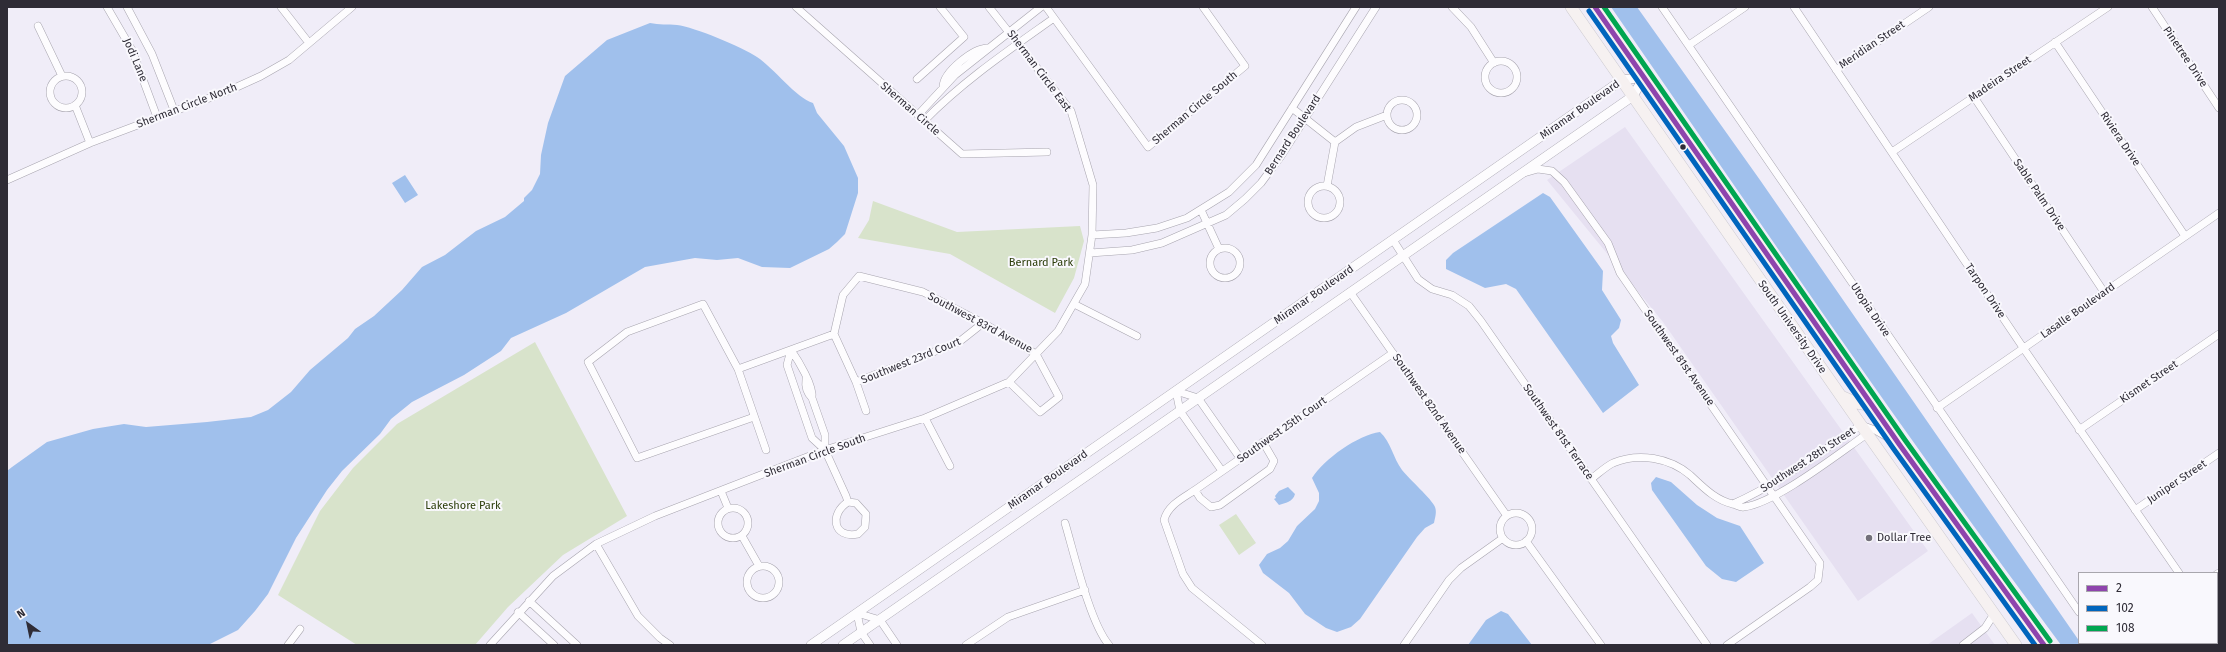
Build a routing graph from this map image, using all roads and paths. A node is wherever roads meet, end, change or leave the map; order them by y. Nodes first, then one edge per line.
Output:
1 (107, 7) edge
2 (127, 7) edge
3 (281, 7) edge
4 (352, 7) edge
5 (796, 7) edge
6 (940, 7) edge
7 (989, 7) edge
8 (1041, 7) edge
9 (1046, 7) edge
10 (1203, 7) edge
11 (1356, 7) edge
12 (1376, 7) edge
13 (1452, 7) edge
14 (1571, 7) edge
15 (1595, 7) edge
16 (1662, 7) edge
17 (1745, 7) edge
18 (1794, 7) edge
19 (1929, 7) edge
20 (2108, 7) edge
21 (2152, 7) edge
22 (1054, 18) junction
23 (38, 26) dead end
24 (1009, 32) junction
25 (2055, 42) junction
26 (309, 43) junction
27 (1018, 43) junction
28 (1689, 45) junction
29 (989, 48) junction
30 (1494, 63) junction
31 (968, 65) junction
32 (1836, 70) junction
33 (976, 75) junction
34 (62, 76) junction
35 (1644, 77) junction
36 (917, 79) dead end
37 (1622, 80) junction
38 (942, 87) junction
39 (1633, 96) junction
40 (1974, 97) junction
41 (75, 105) junction
42 (1292, 108) junction
43 (2219, 108) edge
44 (174, 110) junction
45 (918, 115) junction
46 (1387, 115) junction
47 (157, 117) junction
48 (1304, 118) junction
49 (924, 121) junction
50 (1335, 142) junction
51 (90, 143) junction
52 (1047, 152) dead end
53 (1892, 152) junction
54 (1522, 173) junction
55 (7, 180) edge
56 (1327, 186) junction
57 (1201, 210) junction
58 (2219, 213) edge
59 (1208, 224) junction
60 (1092, 235) junction
61 (2185, 236) junction
62 (1393, 240) junction
63 (1219, 249) junction
64 (1090, 252) junction
65 (1403, 256) junction
66 (1350, 292) junction
67 (2104, 292) junction
68 (1074, 304) junction
69 (983, 323) junction
70 (834, 334) junction
71 (2219, 334) edge
72 (1137, 336) dead end
73 (2024, 348) junction
74 (791, 350) junction
75 (1393, 353) junction
76 (1036, 354) junction
77 (738, 369) junction
78 (856, 382) junction
79 (1009, 382) junction
80 (1176, 391) junction
81 (1840, 396) junction
82 (812, 398) junction
83 (1198, 398) junction
84 (800, 401) junction
85 (1872, 406) junction
86 (1937, 408) junction
87 (866, 411) dead end
88 (1180, 411) junction
89 (754, 417) junction
90 (925, 418) junction
91 (1864, 430) junction
92 (2079, 430) junction
93 (1263, 442) junction
94 (1899, 444) junction
95 (766, 450) dead end
96 (825, 450) junction
97 (2219, 453) edge
98 (1240, 458) junction
99 (950, 466) dead end
100 (1222, 471) junction
101 (1591, 479) junction
102 (1768, 488) junction
103 (1195, 490) junction
104 (721, 492) junction
105 (1775, 496) junction
106 (848, 502) junction
107 (1733, 504) junction
108 (728, 508) junction
109 (2135, 510) junction
110 (1507, 516) junction
111 (1065, 523) dead end
112 (742, 536) junction
113 (1503, 538) junction
114 (1526, 541) junction
115 (596, 544) junction
116 (759, 566) junction
117 (2178, 572) edge
118 (1084, 590) junction
119 (529, 601) junction
120 (2078, 611) edge
121 (518, 612) junction
122 (857, 613) junction
123 (1994, 614) junction
124 (880, 620) junction
125 (300, 629) dead end
126 (861, 632) junction
127 (289, 645) edge
128 (490, 645) edge
129 (554, 645) edge
130 (577, 645) edge
131 (670, 645) edge
132 (811, 645) edge
133 (843, 645) edge
134 (870, 645) edge
135 (898, 645) edge
136 (966, 645) edge
137 (1109, 645) edge
138 (1262, 645) edge
139 (1404, 645) edge
140 (1601, 645) edge
141 (1707, 645) edge
142 (1727, 645) edge
143 (1963, 645) edge
144 (2016, 645) edge
145 (2044, 645) edge

1 - 47 street, Jodi Lane
2 - 44 street, Jodi Lane
3 - 26 street
4 - 26 street, Sherman Circle North
5 - 45 street, Sherman Circle
6 - 36 street
7 - 24 street, Sherman Circle East
8 - 24 street
9 - 22 street, Sherman Circle South
10 - 22 street, Sherman Circle South
11 - 42 street, Bernard Boulevard
12 - 48 street, Bernard Boulevard
13 - 30 street
14 - 37 main road, South University Drive
15 - 35 main road, South University Drive
16 - 28 street, Utopia Drive
17 - 28 street
18 - 32 street, Tarpon Drive
19 - 32 street, Meridian Street
20 - 25 street, Madeira Street
21 - 43 street, Pinetree Drive
22 - 27 street
23 - 34 street
24 - 27 street, Sherman Circle East
24 - 29 street
25 - 40 street, Madeira Street
25 - 61 street, Riviera Drive
26 - 44 street, Sherman Circle North
27 - 33 street
27 - 60 street, Sherman Circle East
28 - 86 street, Utopia Drive
29 - 31 street
29 - 38 street
30 - 30 street
31 - 33 street
31 - 38 street
32 - 53 street, Tarpon Drive
33 - 49 street
34 - 41 street
34 - 41 street
35 - 37 street, Miramar Boulevard
35 - 39 street, Miramar Boulevard
35 - 85 main road, South University Drive
37 - 39 main road, South University Drive
37 - 62 street, Miramar Boulevard
38 - 45 street
39 - 54 street, Miramar Boulevard
39 - 81 main road, South University Drive
40 - 53 street, Madeira Street
40 - 67 street, Sable Palm Drive
41 - 51 street
42 - 48 street
42 - 57 street, Bernard Boulevard
44 - 47 street, Sherman Circle North
45 - 49 street, Sherman Circle
46 - 46 street
46 - 50 street
47 - 51 street, Sherman Circle North
48 - 50 street
48 - 59 street, Bernard Boulevard
49 - 52 street, Sherman Circle
50 - 56 street
51 - 55 street, Sherman Circle North
53 - 73 street, Tarpon Drive
54 - 65 street, Miramar Boulevard
54 - 102 street, Southwest 81st Avenue
56 - 56 street
57 - 59 street
57 - 60 street, Bernard Boulevard
58 - 61 street, Lasalle Boulevard
59 - 63 street
59 - 64 street, Bernard Boulevard
60 - 64 street, Sherman Circle South
61 - 67 street, Lasalle Boulevard
62 - 65 street, Southwest 81st Terrace
62 - 80 street, Miramar Boulevard
63 - 63 street
64 - 68 street, Sherman Circle South
65 - 66 street, Miramar Boulevard
65 - 101 street, Southwest 81st Terrace
66 - 75 street, Southwest 82nd Avenue
66 - 83 street, Miramar Boulevard
67 - 73 street, Lasalle Boulevard
68 - 72 street
68 - 76 street, Sherman Circle South
69 - 70 street, Southwest 83rd Avenue
69 - 76 street, Southwest 83rd Avenue
69 - 78 street, Southwest 23rd Court
70 - 74 street
70 - 78 street
71 - 92 street, Kismet Street
73 - 86 street, Lasalle Boulevard
73 - 92 street, Tarpon Drive
74 - 77 street
74 - 82 street
74 - 84 street
75 - 93 street, Southwest 25th Court
75 - 110 street, Southwest 82nd Avenue
76 - 79 street, Sherman Circle South
76 - 79 street, Southwest 83rd Avenue
77 - 89 street
77 - 89 street
78 - 87 street
79 - 90 street, Sherman Circle South
80 - 83 street
80 - 88 street
80 - 122 street, Miramar Boulevard
81 - 85 main road
81 - 91 main road, South University Drive
82 - 84 street
82 - 96 street
83 - 88 street, Miramar Boulevard
83 - 98 street
84 - 96 street
85 - 94 main road, South University Drive
86 - 120 street, Utopia Drive
88 - 100 street
88 - 124 street, Miramar Boulevard
89 - 95 street
90 - 96 street, Sherman Circle South
90 - 99 street
91 - 94 street
91 - 102 street, Southwest 28th Street
91 - 105 street, Southwest 28th Street
91 - 123 main road, South University Drive
92 - 109 street, Tarpon Drive
93 - 98 street, Southwest 25th Court
93 - 103 street
94 - 145 main road, South University Drive
96 - 104 street, Sherman Circle South
96 - 106 street
97 - 109 street, Juniper Street
98 - 100 street, Southwest 25th Court
100 - 103 street, Southwest 25th Court
101 - 107 street, Southwest 28th Street
101 - 141 street, Southwest 81st Terrace
102 - 105 street, Southwest 81st Avenue
102 - 107 street, Southwest 28th Street
103 - 138 street, Southwest 25th Court
104 - 108 street
104 - 115 street, Sherman Circle South
105 - 107 street, Southwest 28th Street
105 - 142 street, Southwest 81st Avenue
106 - 106 street
108 - 112 street
108 - 112 street
109 - 117 street, Tarpon Drive
110 - 113 street
110 - 114 street
111 - 118 street
112 - 116 street
113 - 114 street
113 - 139 street
114 - 140 street
115 - 119 street, Sherman Circle South
115 - 131 street
116 - 116 street
118 - 136 street
118 - 137 street
119 - 121 street, Sherman Circle South
119 - 130 street
121 - 128 street, Sherman Circle South
121 - 129 street
122 - 124 street
122 - 126 street
122 - 132 street, Miramar Boulevard
123 - 143 street
123 - 144 main road, South University Drive
124 - 126 street, Miramar Boulevard
124 - 135 street
125 - 127 street
126 - 133 street, Miramar Boulevard
126 - 134 street

